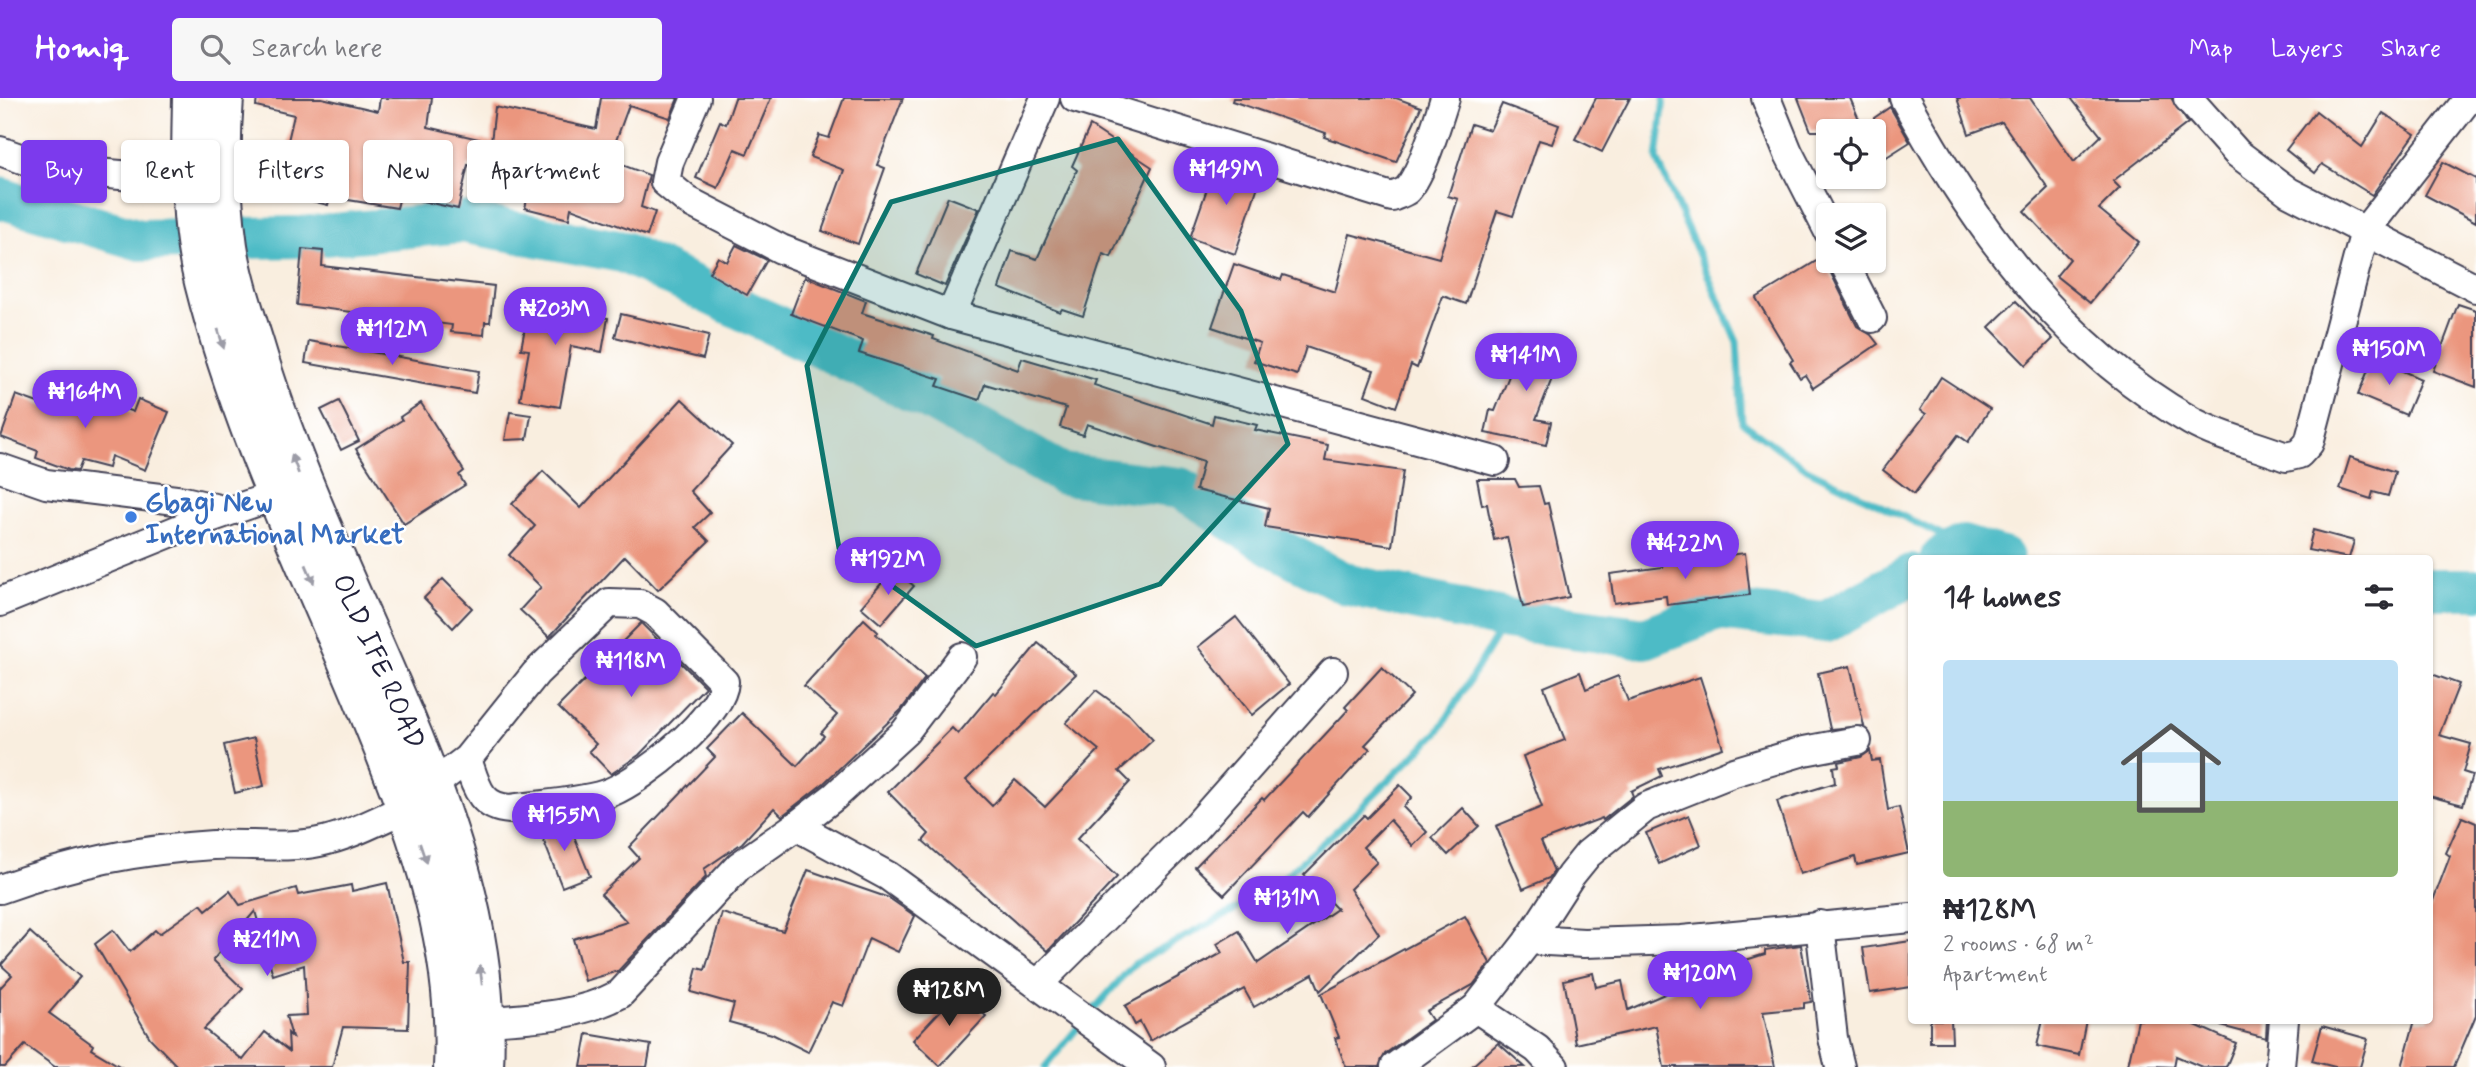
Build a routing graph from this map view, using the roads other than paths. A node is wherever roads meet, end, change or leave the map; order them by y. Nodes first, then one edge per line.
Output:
1 (192, 98) edge
2 (223, 98) edge
3 (696, 98) edge
4 (1045, 98) edge
5 (1075, 98) edge
6 (1445, 98) edge
7 (1766, 98) edge
8 (1904, 98) edge
9 (2188, 98) edge
10 (2469, 98) edge
11 (191, 140) edge
12 (0, 150) edge
13 (121, 175) edge
14 (198, 203) edge
15 (1816, 207) edge
16 (2365, 231) junction
17 (214, 249) junction
18 (1849, 273) edge
19 (2476, 288) edge
20 (951, 315) junction
21 (1872, 318) dead end
22 (1495, 461) dead end
23 (0, 468) edge
24 (276, 495) junction
25 (227, 511) junction
26 (0, 602) edge
27 (962, 657) dead end
28 (1333, 671) dead end
29 (1857, 741) dead end
30 (467, 759) junction
31 (421, 796) junction
32 (796, 826) junction
33 (0, 889) edge
34 (1908, 918) edge
35 (1820, 925) junction
36 (1529, 940) junction
37 (1039, 983) junction
38 (1476, 1008) junction
39 (487, 1021) junction
40 (2284, 1024) edge
41 (453, 1067) edge
42 (484, 1067) edge
43 (1151, 1067) edge
44 (1395, 1067) edge
45 (1554, 1067) edge
46 (1840, 1067) edge
47 (2280, 1067) edge

1 - 11 main road, OLD IFE ROAD
2 - 17 main road, OLD IFE ROAD
3 - 20 street
4 - 20 street
5 - 6 street
7 - 15 street
8 - 16 street
9 - 16 street
10 - 16 street
12 - 13 street
14 - 17 main road, OLD IFE ROAD
16 - 19 street
17 -> 24 main road, OLD IFE ROAD
31 -> 17 main road, OLD IFE ROAD
18 - 21 street
20 - 22 street
23 - 25 street
24 - 25 street
24 -> 31 main road, OLD IFE ROAD
25 - 26 street
27 - 32 street
28 - 37 street
29 - 36 street
30 - 30 street
30 - 31 street
31 - 33 street
39 -> 31 main road, OLD IFE ROAD
31 -> 41 main road, OLD IFE ROAD
32 - 37 street
32 - 39 street
34 - 35 street
35 - 36 street
35 - 46 street
36 - 38 street
37 - 43 street
38 - 44 street
38 - 45 street
39 - 42 main road, OLD IFE ROAD
40 - 47 street

